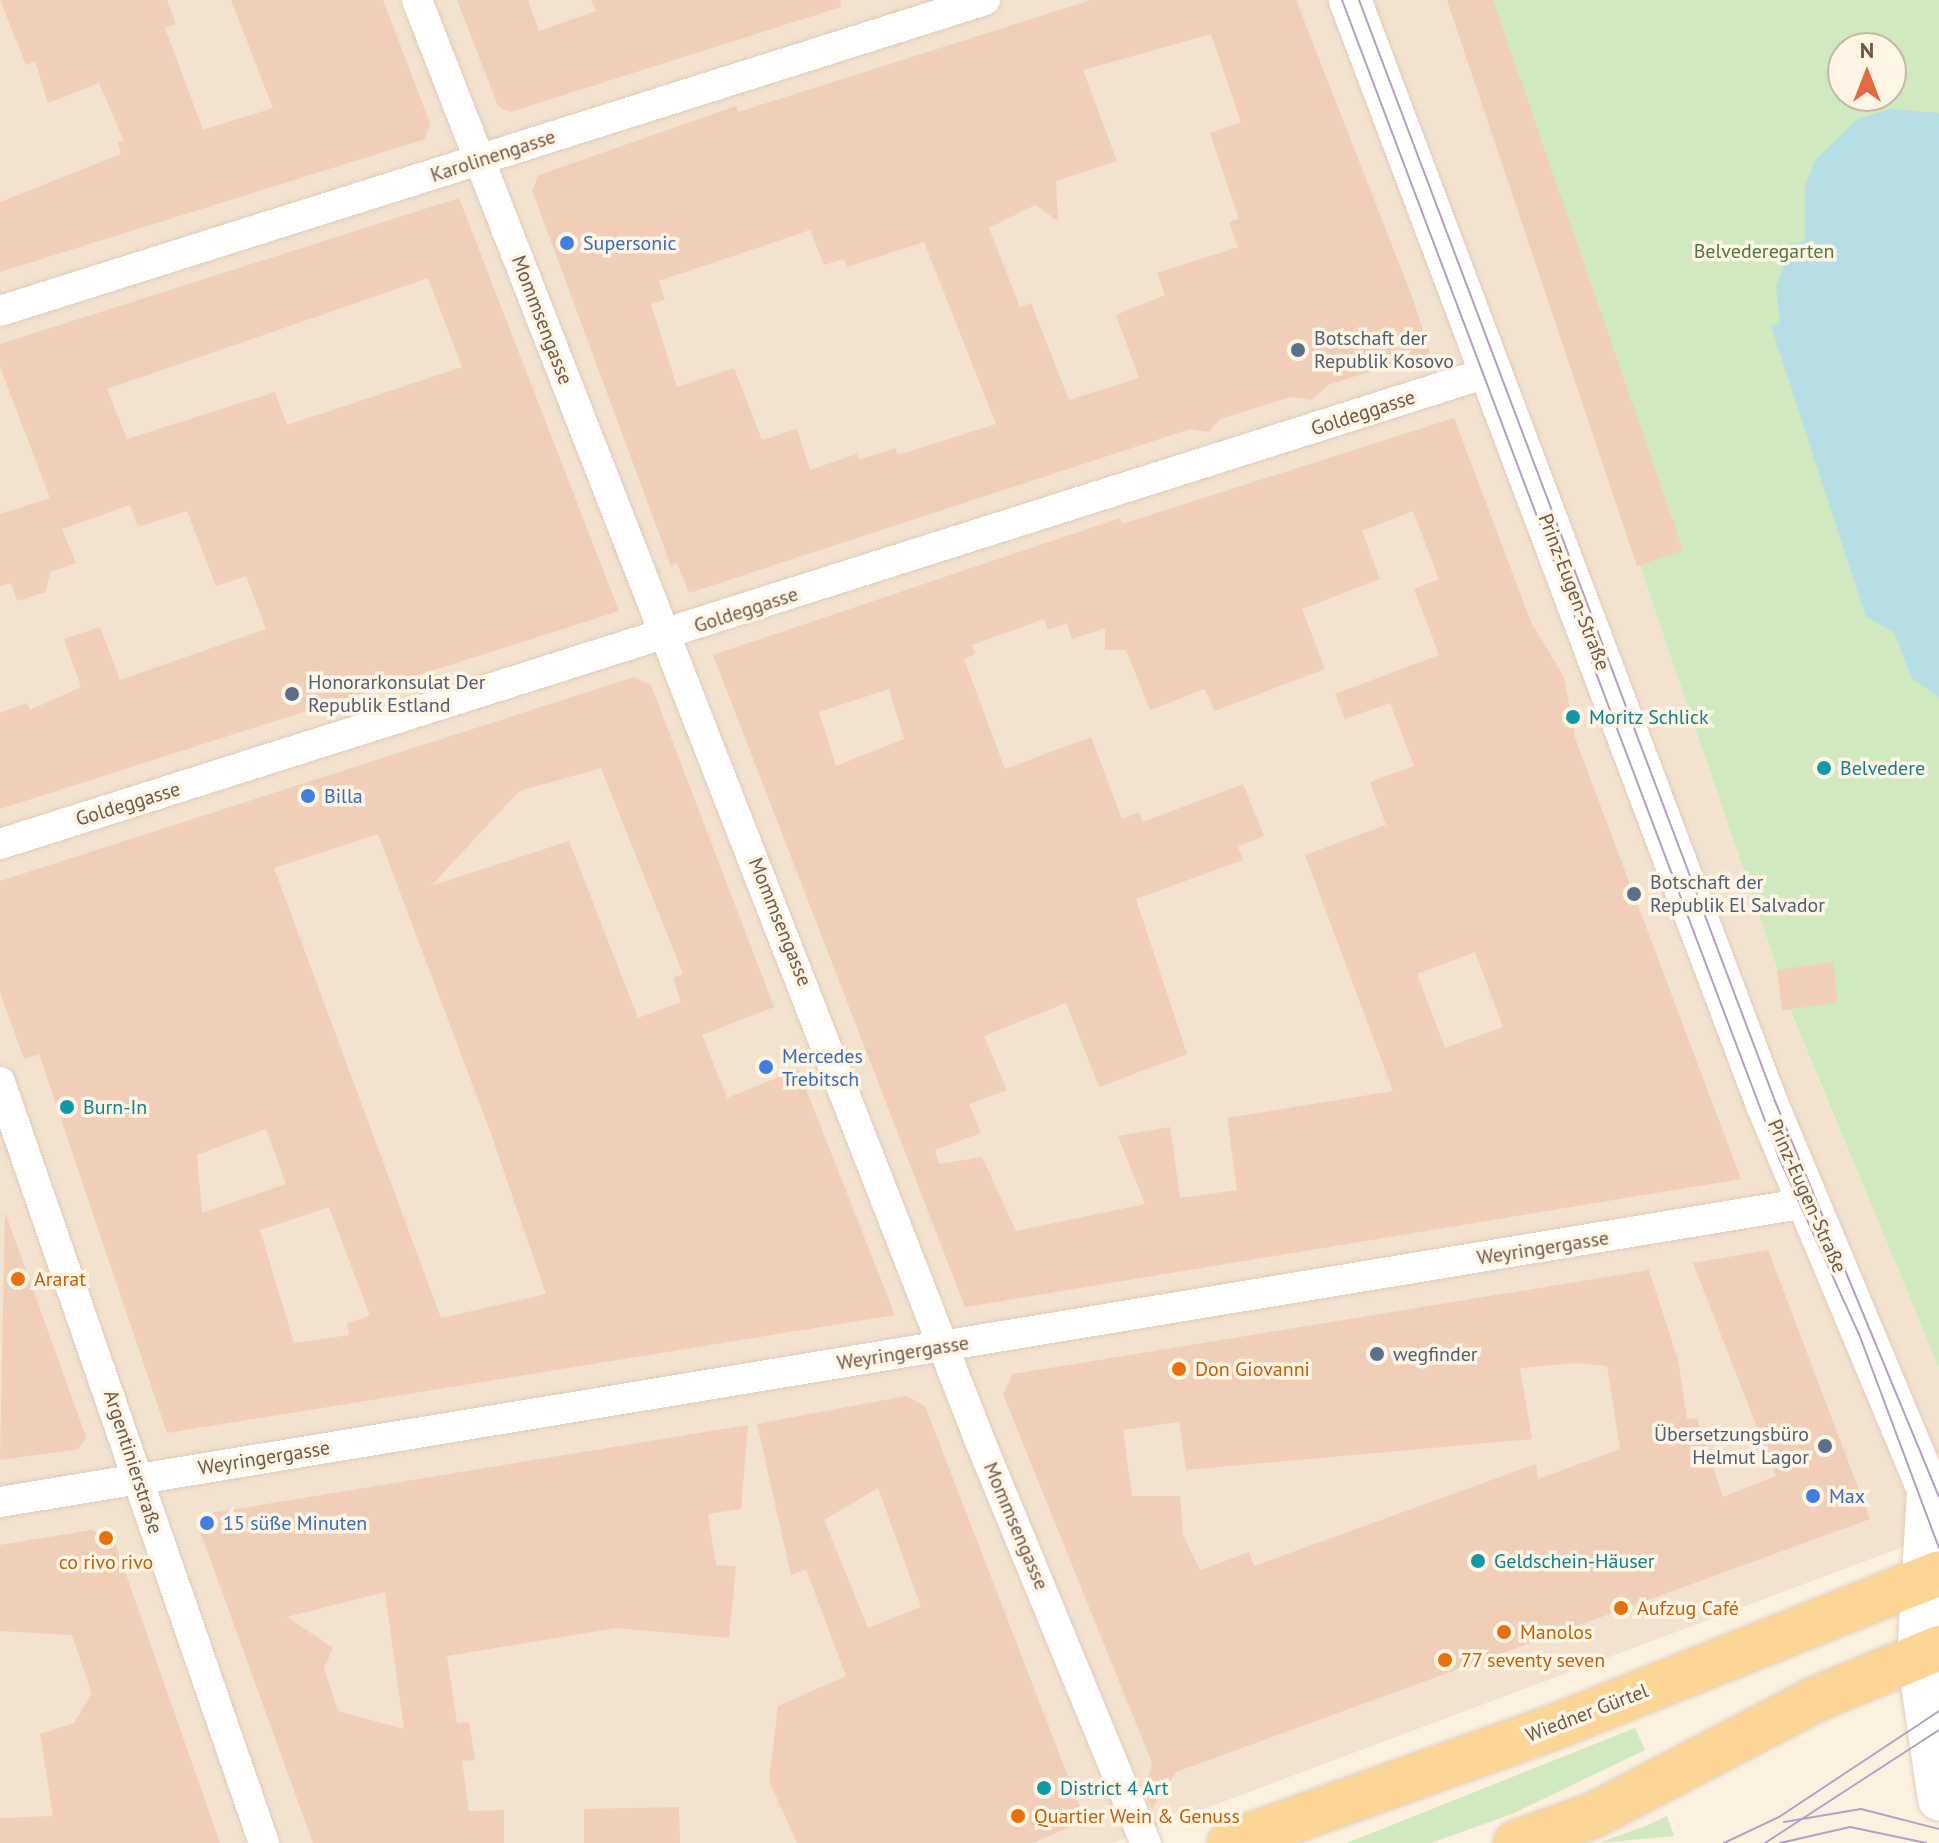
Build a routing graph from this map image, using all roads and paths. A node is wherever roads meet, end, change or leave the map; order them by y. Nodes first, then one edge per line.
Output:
1 (417, 0) edge
2 (985, 0) edge
3 (1350, 0) edge
4 (480, 160) junction
5 (0, 311) edge
6 (1490, 372) junction
7 (666, 635) junction
8 (0, 844) edge
9 (0, 1082) edge
10 (1807, 1203) junction
11 (949, 1345) junction
12 (138, 1479) junction
13 (0, 1502) edge
14 (1933, 1504) edge
15 (1931, 1577) edge
16 (1929, 1652) edge
17 (1939, 1799) edge
18 (264, 1843) edge
19 (1146, 1843) edge
20 (1230, 1843) edge
21 (1516, 1843) edge

1 - 4 street, Mommsengasse
2 - 4 street, Karolinengasse
3 - 6 street, Prinz-Eugen-Straße
4 - 5 street, Karolinengasse
4 - 7 street, Mommsengasse
6 - 7 street, Goldeggasse
6 - 10 street, Prinz-Eugen-Straße
7 - 8 street, Goldeggasse
7 - 11 street, Mommsengasse
9 - 12 street, Argentinierstraße
10 - 11 street, Weyringergasse
10 - 14 street, Prinz-Eugen-Straße
11 - 12 street, Weyringergasse
11 - 19 street, Mommsengasse
12 - 13 street, Weyringergasse
12 - 18 street, Argentinierstraße
14 - 15 street
15 - 16 street
15 - 20 main road, Wiedner Gürtel
16 - 17 street
16 - 21 main road

